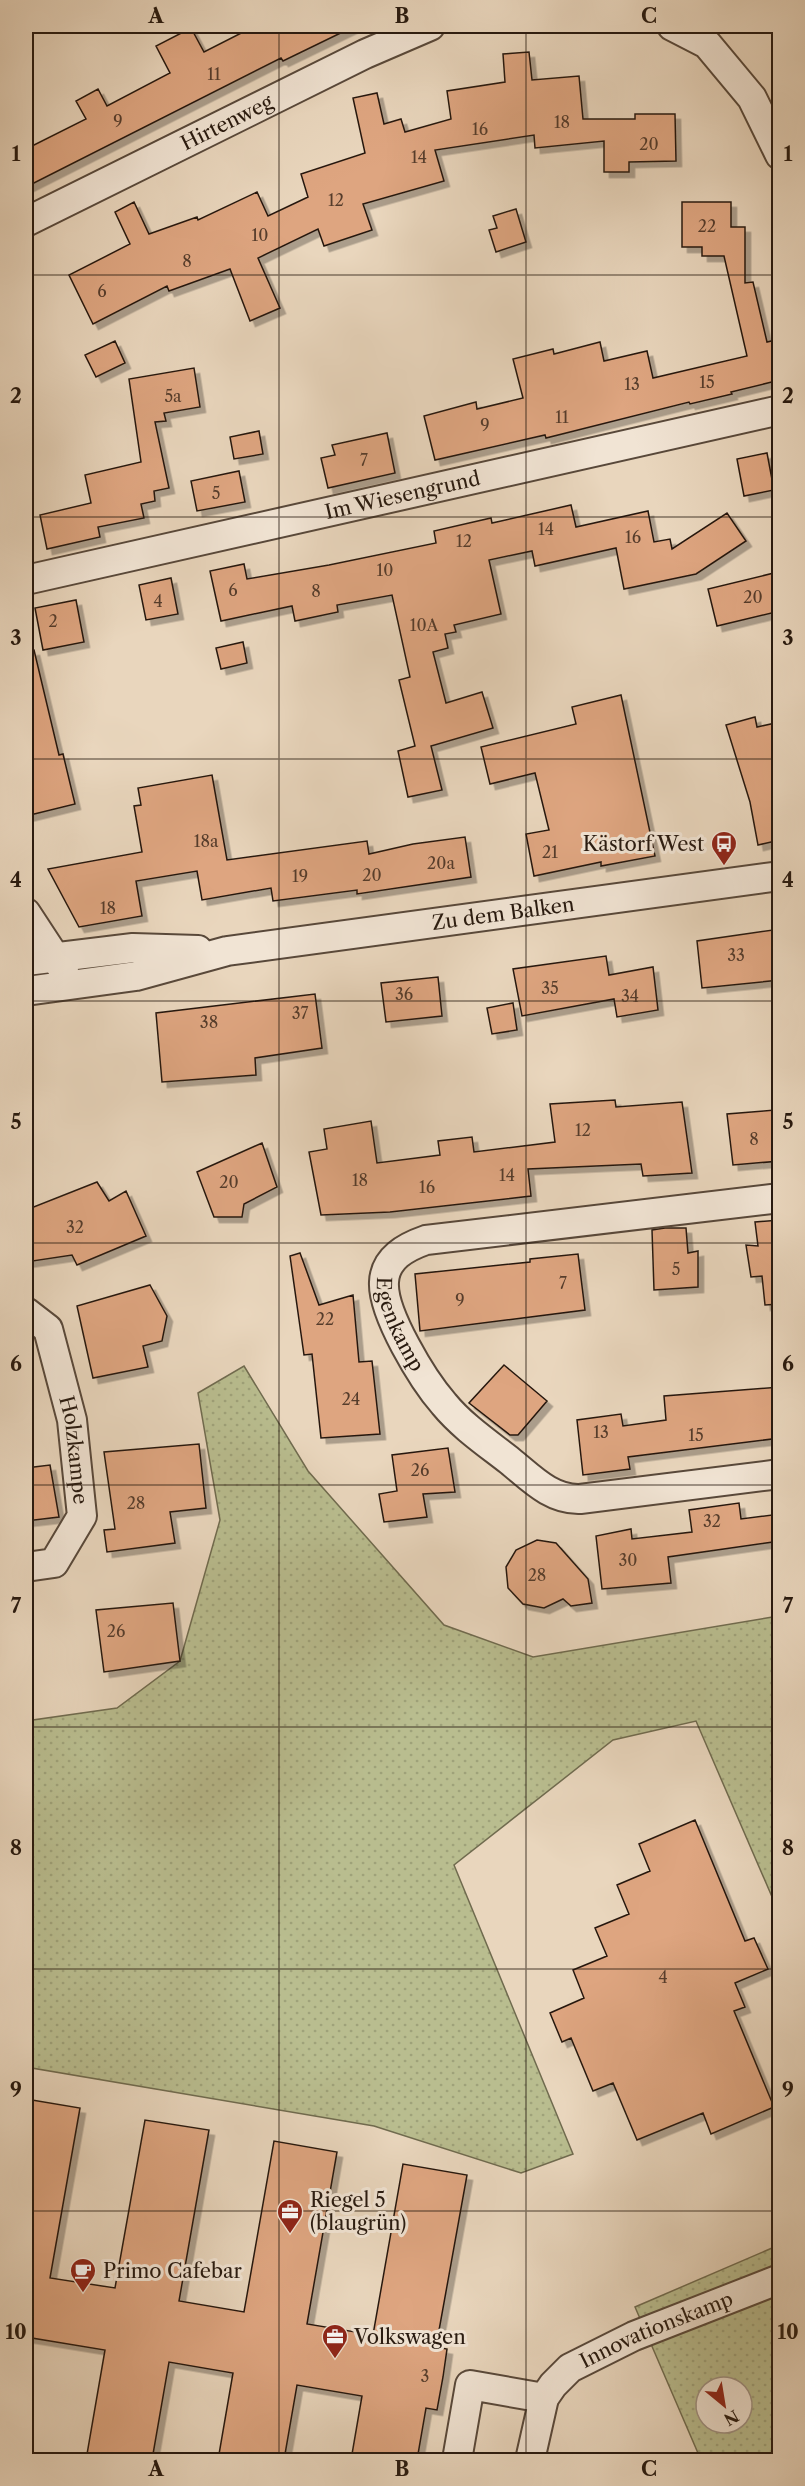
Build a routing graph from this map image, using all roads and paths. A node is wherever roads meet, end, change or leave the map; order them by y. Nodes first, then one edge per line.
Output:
1 (429, 26) edge
2 (672, 26) edge
3 (780, 155) edge
4 (26, 222) edge
5 (780, 410) edge
6 (26, 580) edge
7 (780, 876) edge
8 (26, 913) edge
9 (227, 951) junction
10 (56, 956) junction
11 (26, 961) edge
12 (72, 986) junction
13 (26, 991) edge
14 (780, 1198) edge
15 (26, 1312) edge
16 (780, 1474) edge
17 (26, 1567) edge
18 (780, 2279) edge
19 (544, 2398) junction
20 (457, 2460) edge
21 (530, 2460) edge

1 - 4 street, Hirtenweg
2 - 3 street
5 - 6 street, Im Wiesengrund
7 - 9 street, Zu dem Balken
8 - 10 street
9 - 10 street, Zu dem Balken
9 - 12 street, Zu dem Balken
10 - 11 street, Zu dem Balken
10 - 12 street
12 - 13 street, Zu dem Balken
14 - 16 street, Egenkamp
15 - 17 street, Holzkampe
18 - 19 street, Innovationskamp
19 - 20 street
19 - 21 street, Innovationskamp

